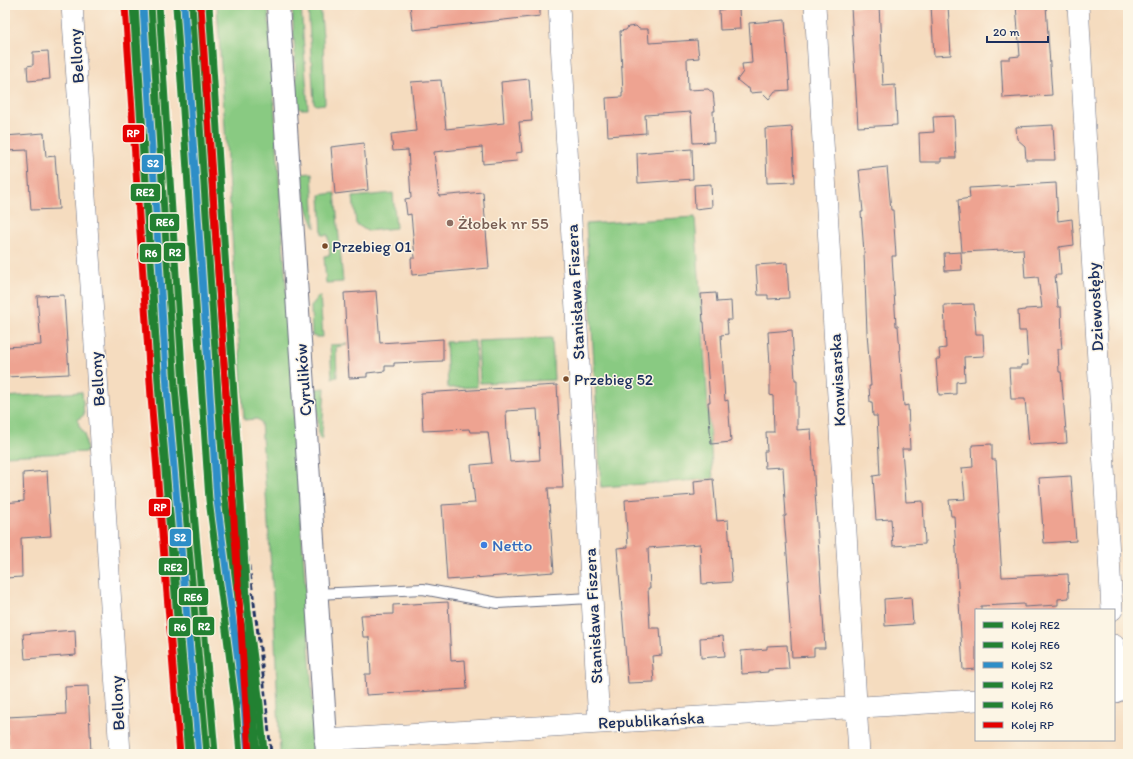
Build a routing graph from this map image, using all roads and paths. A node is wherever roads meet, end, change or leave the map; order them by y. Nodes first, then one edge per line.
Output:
1 (72, 5) edge
2 (278, 5) edge
3 (559, 5) edge
4 (815, 5) edge
5 (1078, 5) edge
6 (316, 594) junction
7 (592, 598) junction
8 (1112, 609) edge
9 (1115, 654) edge
10 (1119, 692) edge
11 (975, 700) edge
12 (856, 708) junction
13 (599, 723) junction
14 (326, 747) edge
15 (120, 754) edge
16 (859, 754) edge

1 - 15 street, Bellony
2 - 6 main road, Cyrulików
3 - 7 street, Stanisława Fiszera
4 - 12 street, Konwisarska
5 - 8 street, Dziewosłęby
6 - 7 lane
6 - 14 main road, Cyrulików
7 - 13 street, Stanisława Fiszera
9 - 10 street
11 - 12 street, Republikańska
12 - 13 street, Republikańska
12 - 16 street, Konwisarska
13 - 14 street, Republikańska

